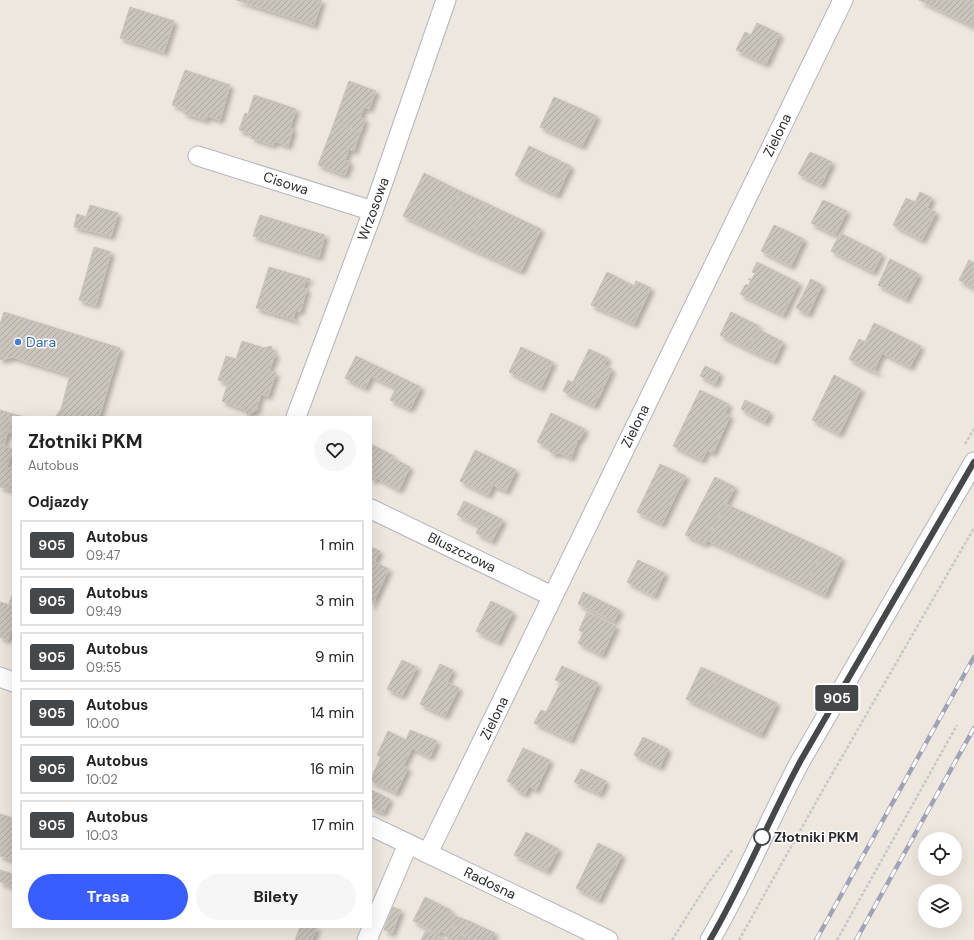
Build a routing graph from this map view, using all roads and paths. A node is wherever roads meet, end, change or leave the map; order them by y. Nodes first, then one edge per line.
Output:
1 (446, 0) edge
2 (843, 0) edge
3 (198, 156) dead end
4 (373, 211) junction
5 (296, 416) edge
6 (974, 462) edge
7 (372, 509) edge
8 (974, 528) edge
9 (552, 596) junction
10 (0, 677) edge
11 (12, 682) edge
12 (957, 725) dead end
13 (372, 826) edge
14 (408, 844) junction
15 (428, 854) junction
16 (367, 940) edge
17 (608, 940) edge
18 (710, 940) edge
19 (739, 940) edge
20 (837, 940) edge

1 - 4 street, Wrzosowa
2 - 9 street, Zielona
3 - 4 street, Cisowa
4 - 5 street, Wrzosowa
6 - 18 street
7 - 9 street, Bluszczowa
8 - 19 path
9 - 15 street, Zielona
10 - 11 street
12 - 20 path
13 - 14 street, Radosna
14 - 15 street, Radosna
14 - 16 street
15 - 17 street, Radosna

